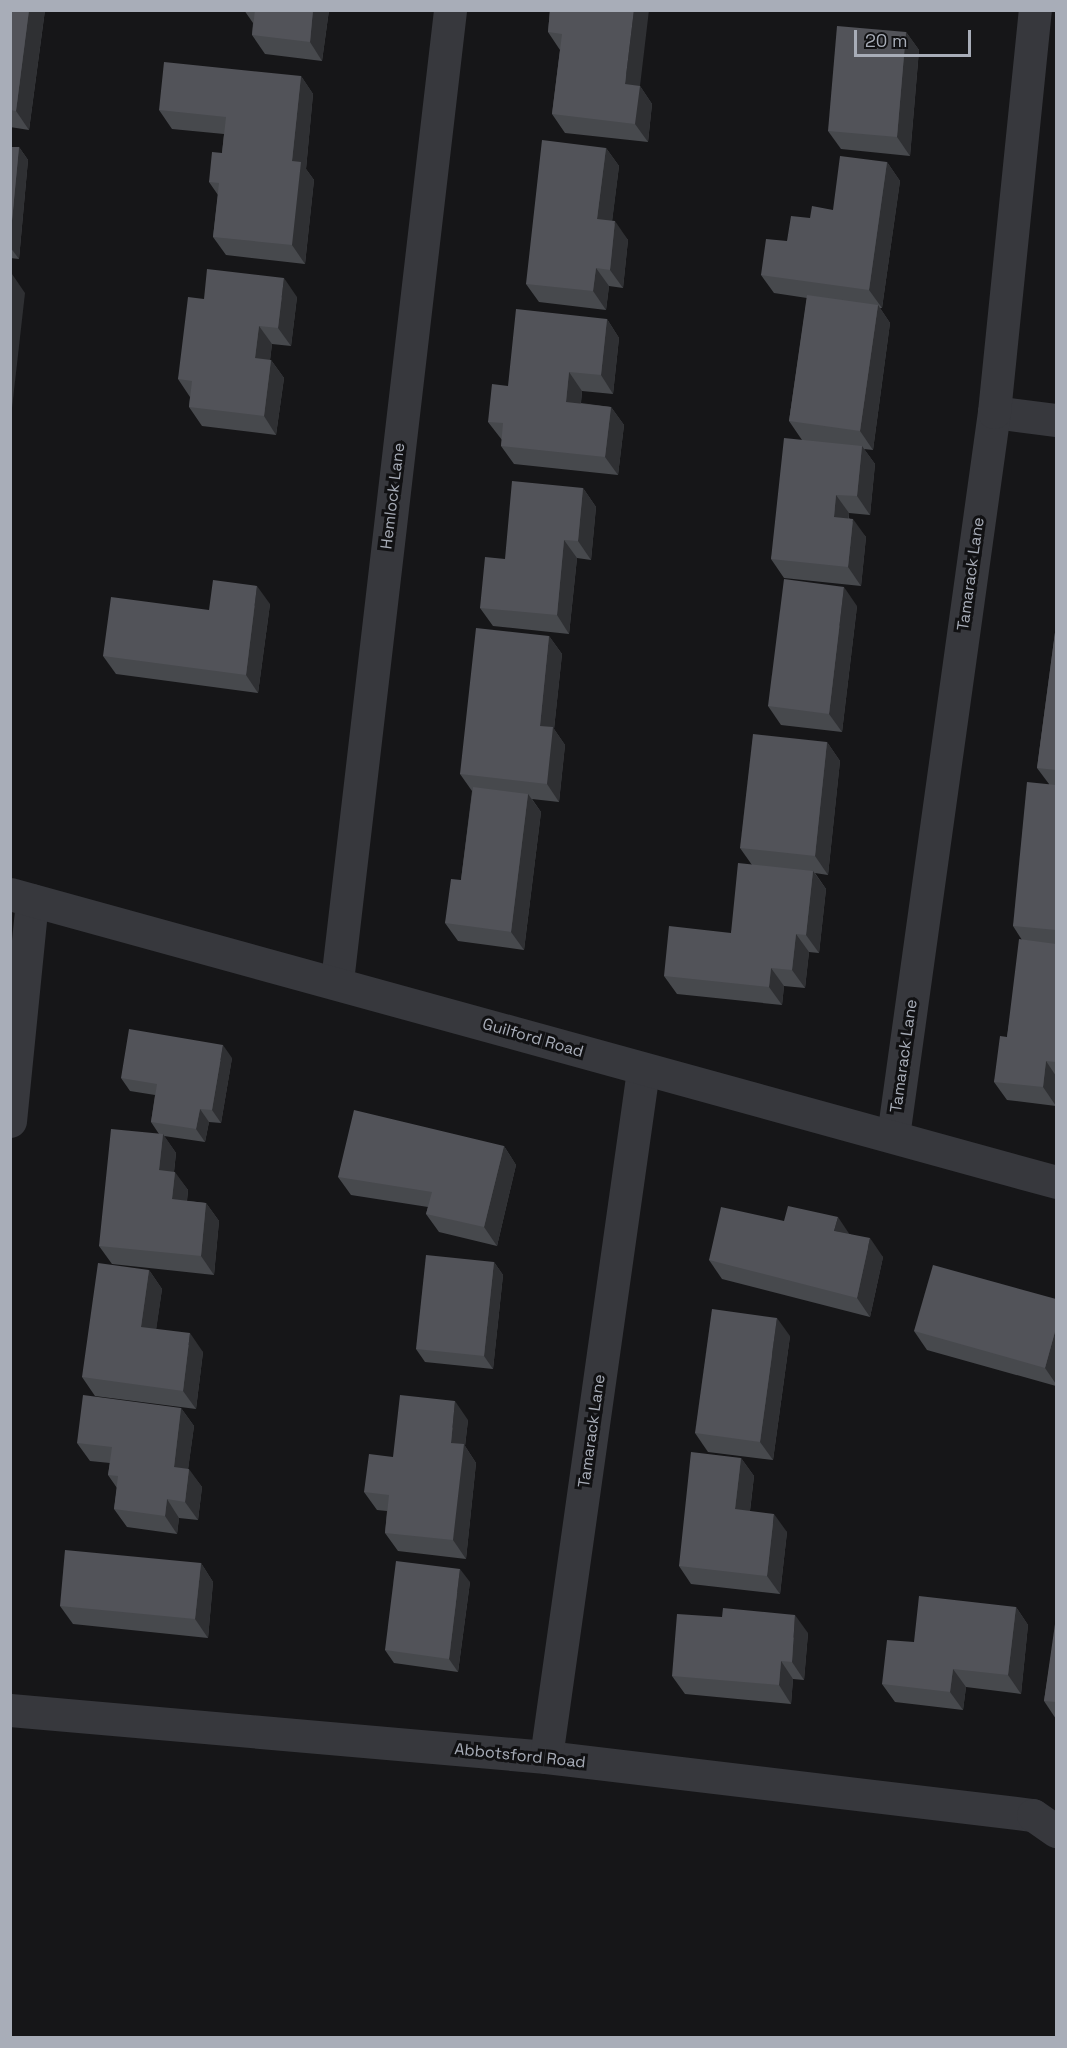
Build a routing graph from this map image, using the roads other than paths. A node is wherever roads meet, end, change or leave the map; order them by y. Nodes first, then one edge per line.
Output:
1 (450, 10) edge
2 (1035, 10) edge
3 (994, 412) junction
4 (1056, 420) edge
5 (21, 897) edge
6 (337, 981) junction
7 (643, 1070) junction
8 (10, 1121) edge
9 (893, 1136) junction
10 (1056, 1182) edge
11 (10, 1710) edge
12 (546, 1757) junction
13 (1043, 1823) edge

1 - 6 street, Hemlock Lane
2 - 3 street, Tamarack Lane
3 - 4 street
3 - 9 street, Tamarack Lane
5 - 6 street, Guilford Road
5 - 8 street
6 - 7 street, Guilford Road
7 - 9 street, Guilford Road
7 - 12 street, Tamarack Lane
9 - 10 street, Guilford Road
11 - 12 street, Abbotsford Road
12 - 13 street, Abbotsford Road

